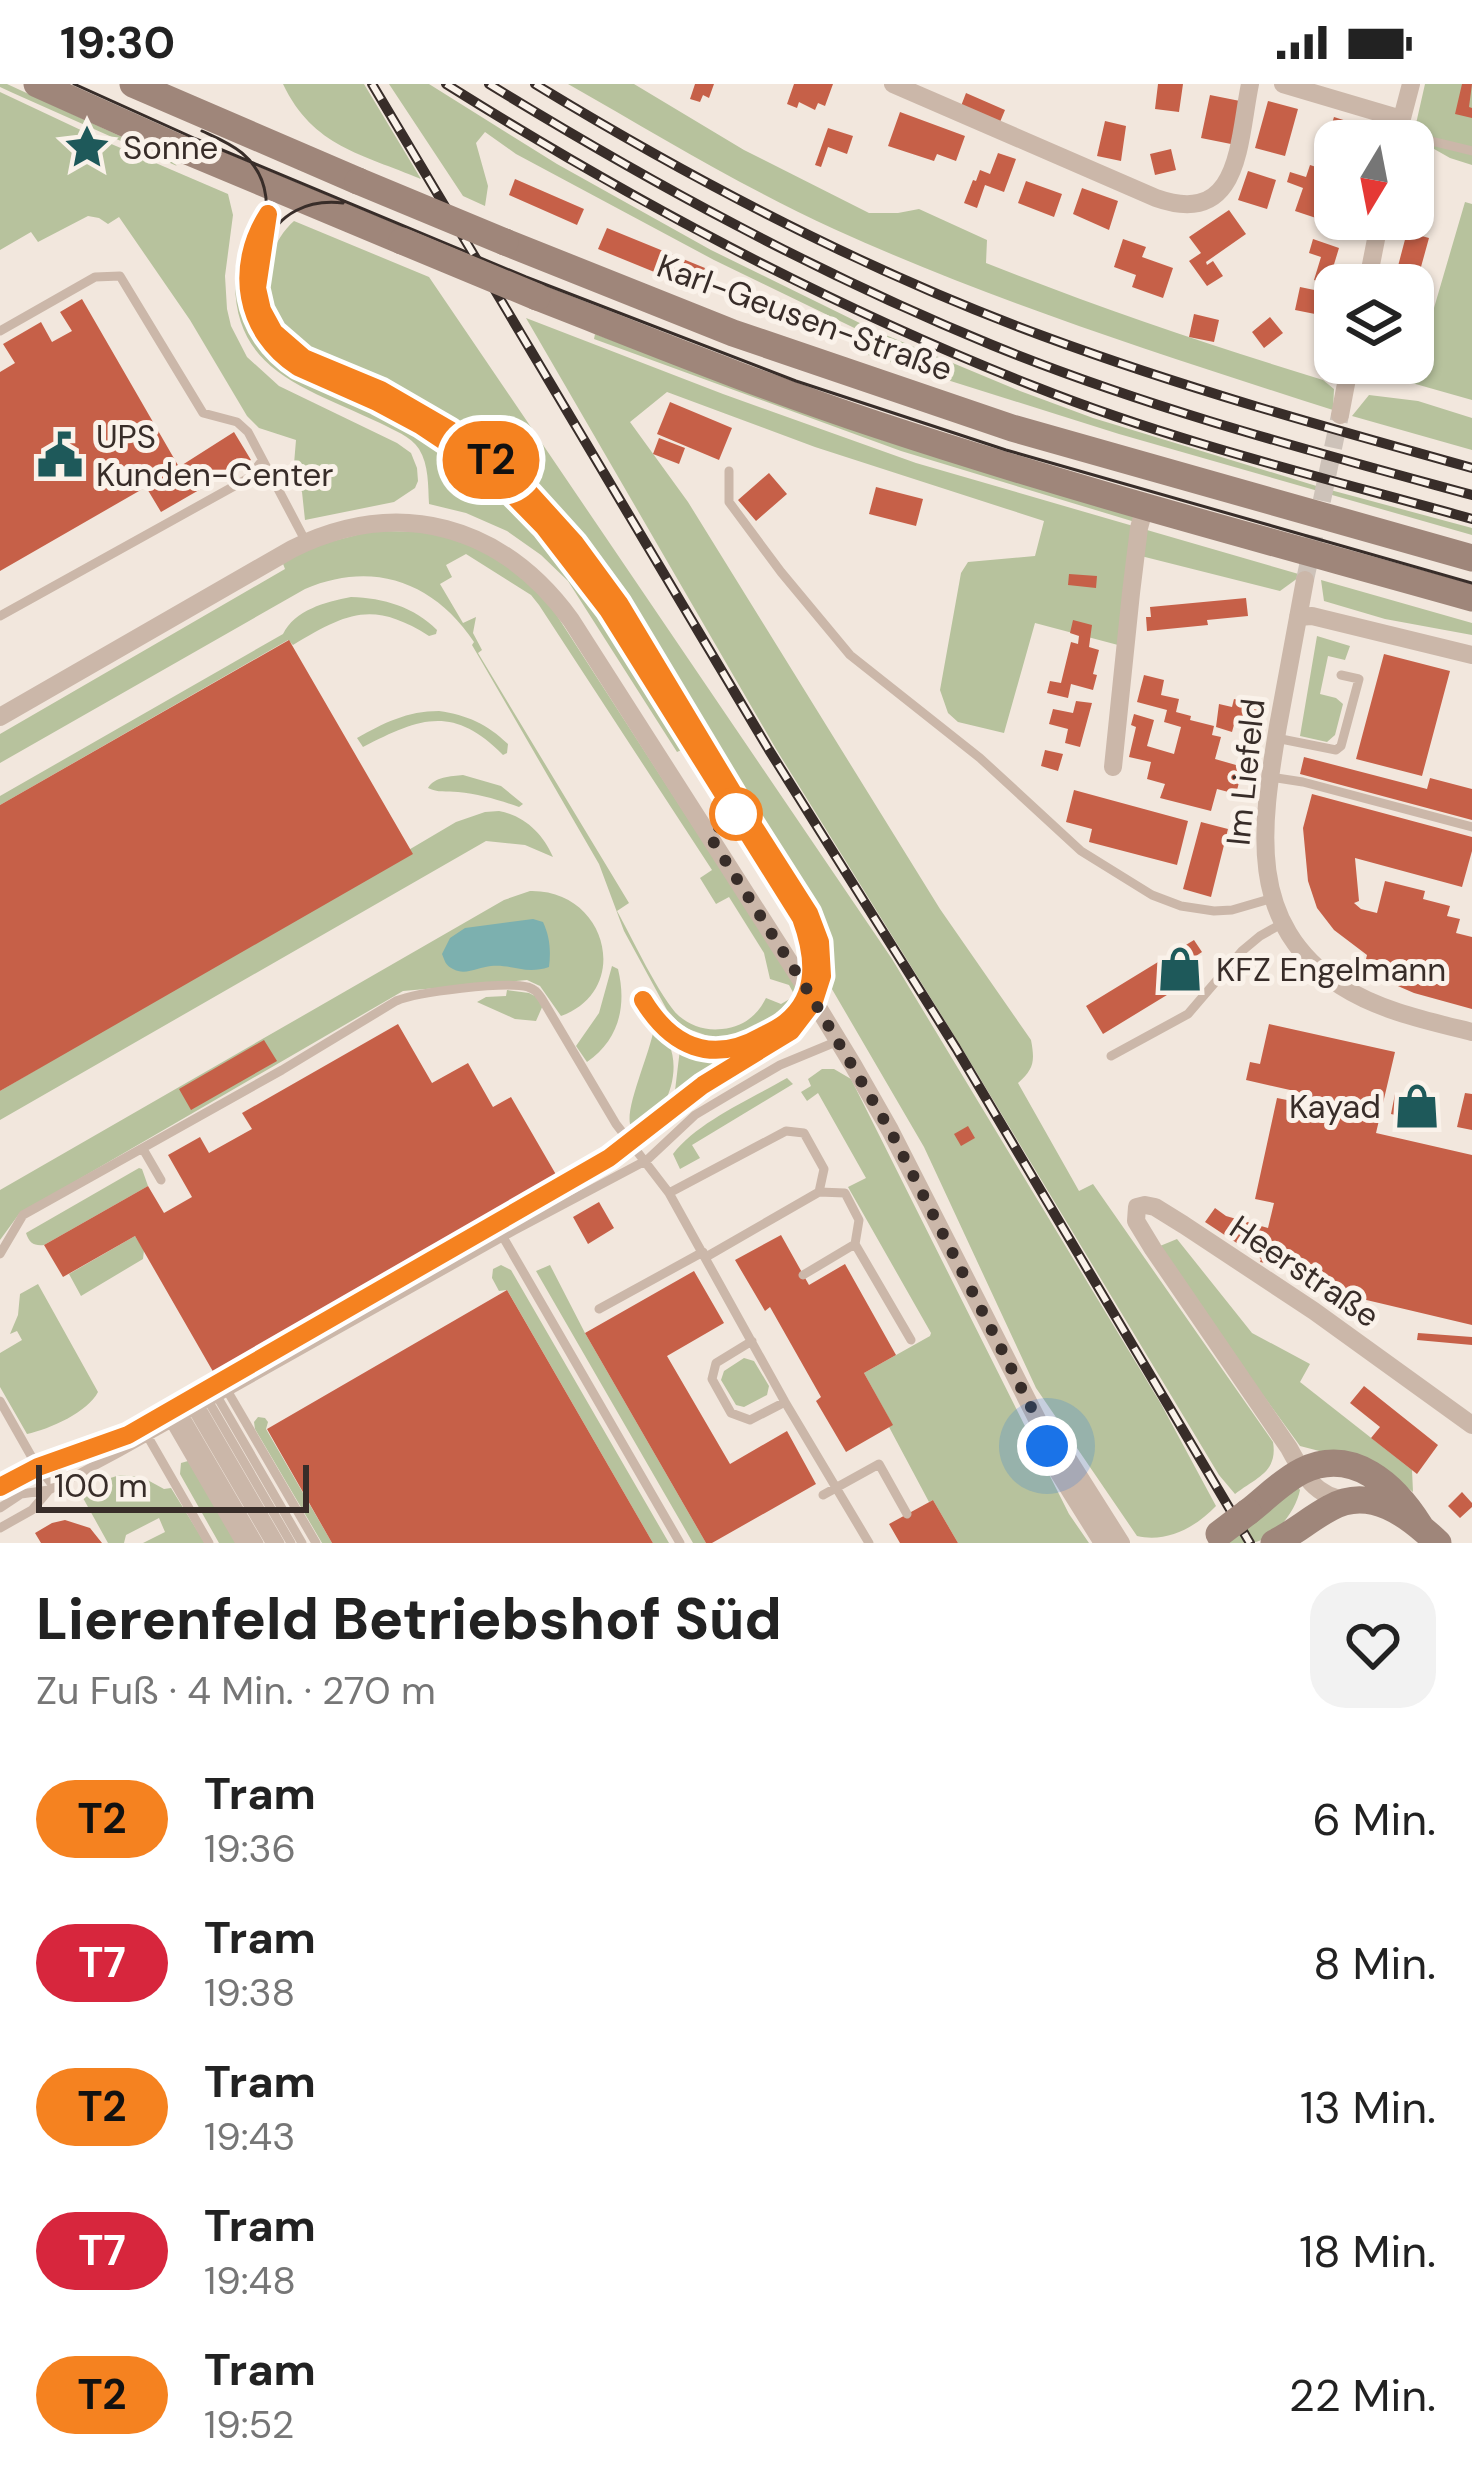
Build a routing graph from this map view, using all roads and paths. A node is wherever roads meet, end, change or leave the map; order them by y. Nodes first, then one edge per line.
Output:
1 (37, 84) edge
2 (133, 84) edge
3 (893, 84) edge
4 (1250, 84) edge
5 (1283, 84) edge
6 (1411, 84) edge
7 (1371, 120) edge
8 (1401, 120) edge
9 (1434, 141) edge
10 (1472, 151) edge
11 (0, 331) edge
12 (1346, 384) edge
13 (1340, 415) tunnel mouth
14 (262, 460) junction
15 (729, 471) dead end
16 (1145, 506) junction
17 (306, 542) junction
18 (1472, 558) edge
19 (1305, 580) tunnel mouth
20 (1472, 598) edge
21 (0, 616) edge
22 (1298, 616) junction
23 (1472, 655) edge
24 (1342, 675) dead end
25 (0, 717) edge
26 (1276, 738) junction
27 (1113, 767) dead end
28 (1270, 777) junction
29 (1472, 827) edge
30 (1273, 898) junction
31 (1283, 923) junction
32 (1472, 1032) edge
33 (838, 1041) junction
34 (1111, 1057) dead end
35 (143, 1149) junction
36 (646, 1160) junction
37 (161, 1180) dead end
38 (820, 1192) junction
39 (669, 1193) junction
40 (503, 1237) junction
41 (855, 1244) junction
42 (0, 1254) edge
43 (704, 1254) junction
44 (803, 1275) dead end
45 (599, 1309) dead end
46 (911, 1340) dead end
47 (752, 1341) junction
48 (0, 1400) edge
49 (785, 1402) junction
50 (198, 1409) junction
51 (1039, 1423) junction
52 (1472, 1425) edge
53 (148, 1437) junction
54 (1304, 1476) junction
55 (836, 1487) junction
56 (51, 1488) junction
57 (823, 1495) dead end
58 (1335, 1506) junction
59 (0, 1508) edge
60 (908, 1514) dead end
61 (0, 1528) edge
62 (1429, 1534) edge
63 (1211, 1540) edge
64 (1276, 1542) edge
65 (209, 1543) edge
66 (244, 1543) edge
67 (259, 1543) edge
68 (270, 1543) edge
69 (280, 1543) edge
70 (291, 1543) edge
71 (302, 1543) edge
72 (316, 1543) edge
73 (680, 1543) edge
74 (869, 1543) edge
75 (1103, 1543) edge
76 (1121, 1543) edge

1 - 16 main road, bridge
2 - 18 main road, Karl-Geusen-Straße, bridge
3 - 4 street
5 - 7 street
6 - 8 street
9 - 10 lane
11 - 14 lane
12 - 13 street
14 - 17 lane
14 - 21 lane
15 - 30 lane
16 - 20 main road
16 - 27 street
17 - 25 street
17 - 33 street
19 - 22 street, Im Liefeld
22 - 23 street
22 - 26 street, Im Liefeld
24 - 26 lane
26 - 28 street, Im Liefeld
28 - 29 lane
28 - 30 street, Im Liefeld
30 - 31 street, Im Liefeld
31 - 32 street, Im Liefeld
31 - 34 lane
33 - 36 lane
33 - 51 street
35 - 36 lane
35 - 37 lane
35 - 42 lane
36 - 39 lane
36 - 40 lane
38 - 39 lane
38 - 41 lane
38 - 43 lane
39 - 43 lane
40 - 50 lane
40 - 73 lane
41 - 44 lane
41 - 46 lane
43 - 45 lane
43 - 47 lane
47 - 49 lane
47 - 49 lane
48 - 56 lane
49 - 55 lane
50 - 53 lane
50 - 66 lane
50 - 67 lane
50 - 68 lane
50 - 69 lane
50 - 70 lane
50 - 71 lane
50 - 72 lane
51 - 75 street
51 - 76 street
52 - 54 street, Heerstraße
53 - 56 lane
53 - 65 lane
54 - 58 street
54 - 62 main road
54 - 63 main road, bridge
54 - 64 street
55 - 57 lane
55 - 60 lane
55 - 74 lane
56 - 59 lane
56 - 61 lane
58 - 62 main road
58 - 64 main road

